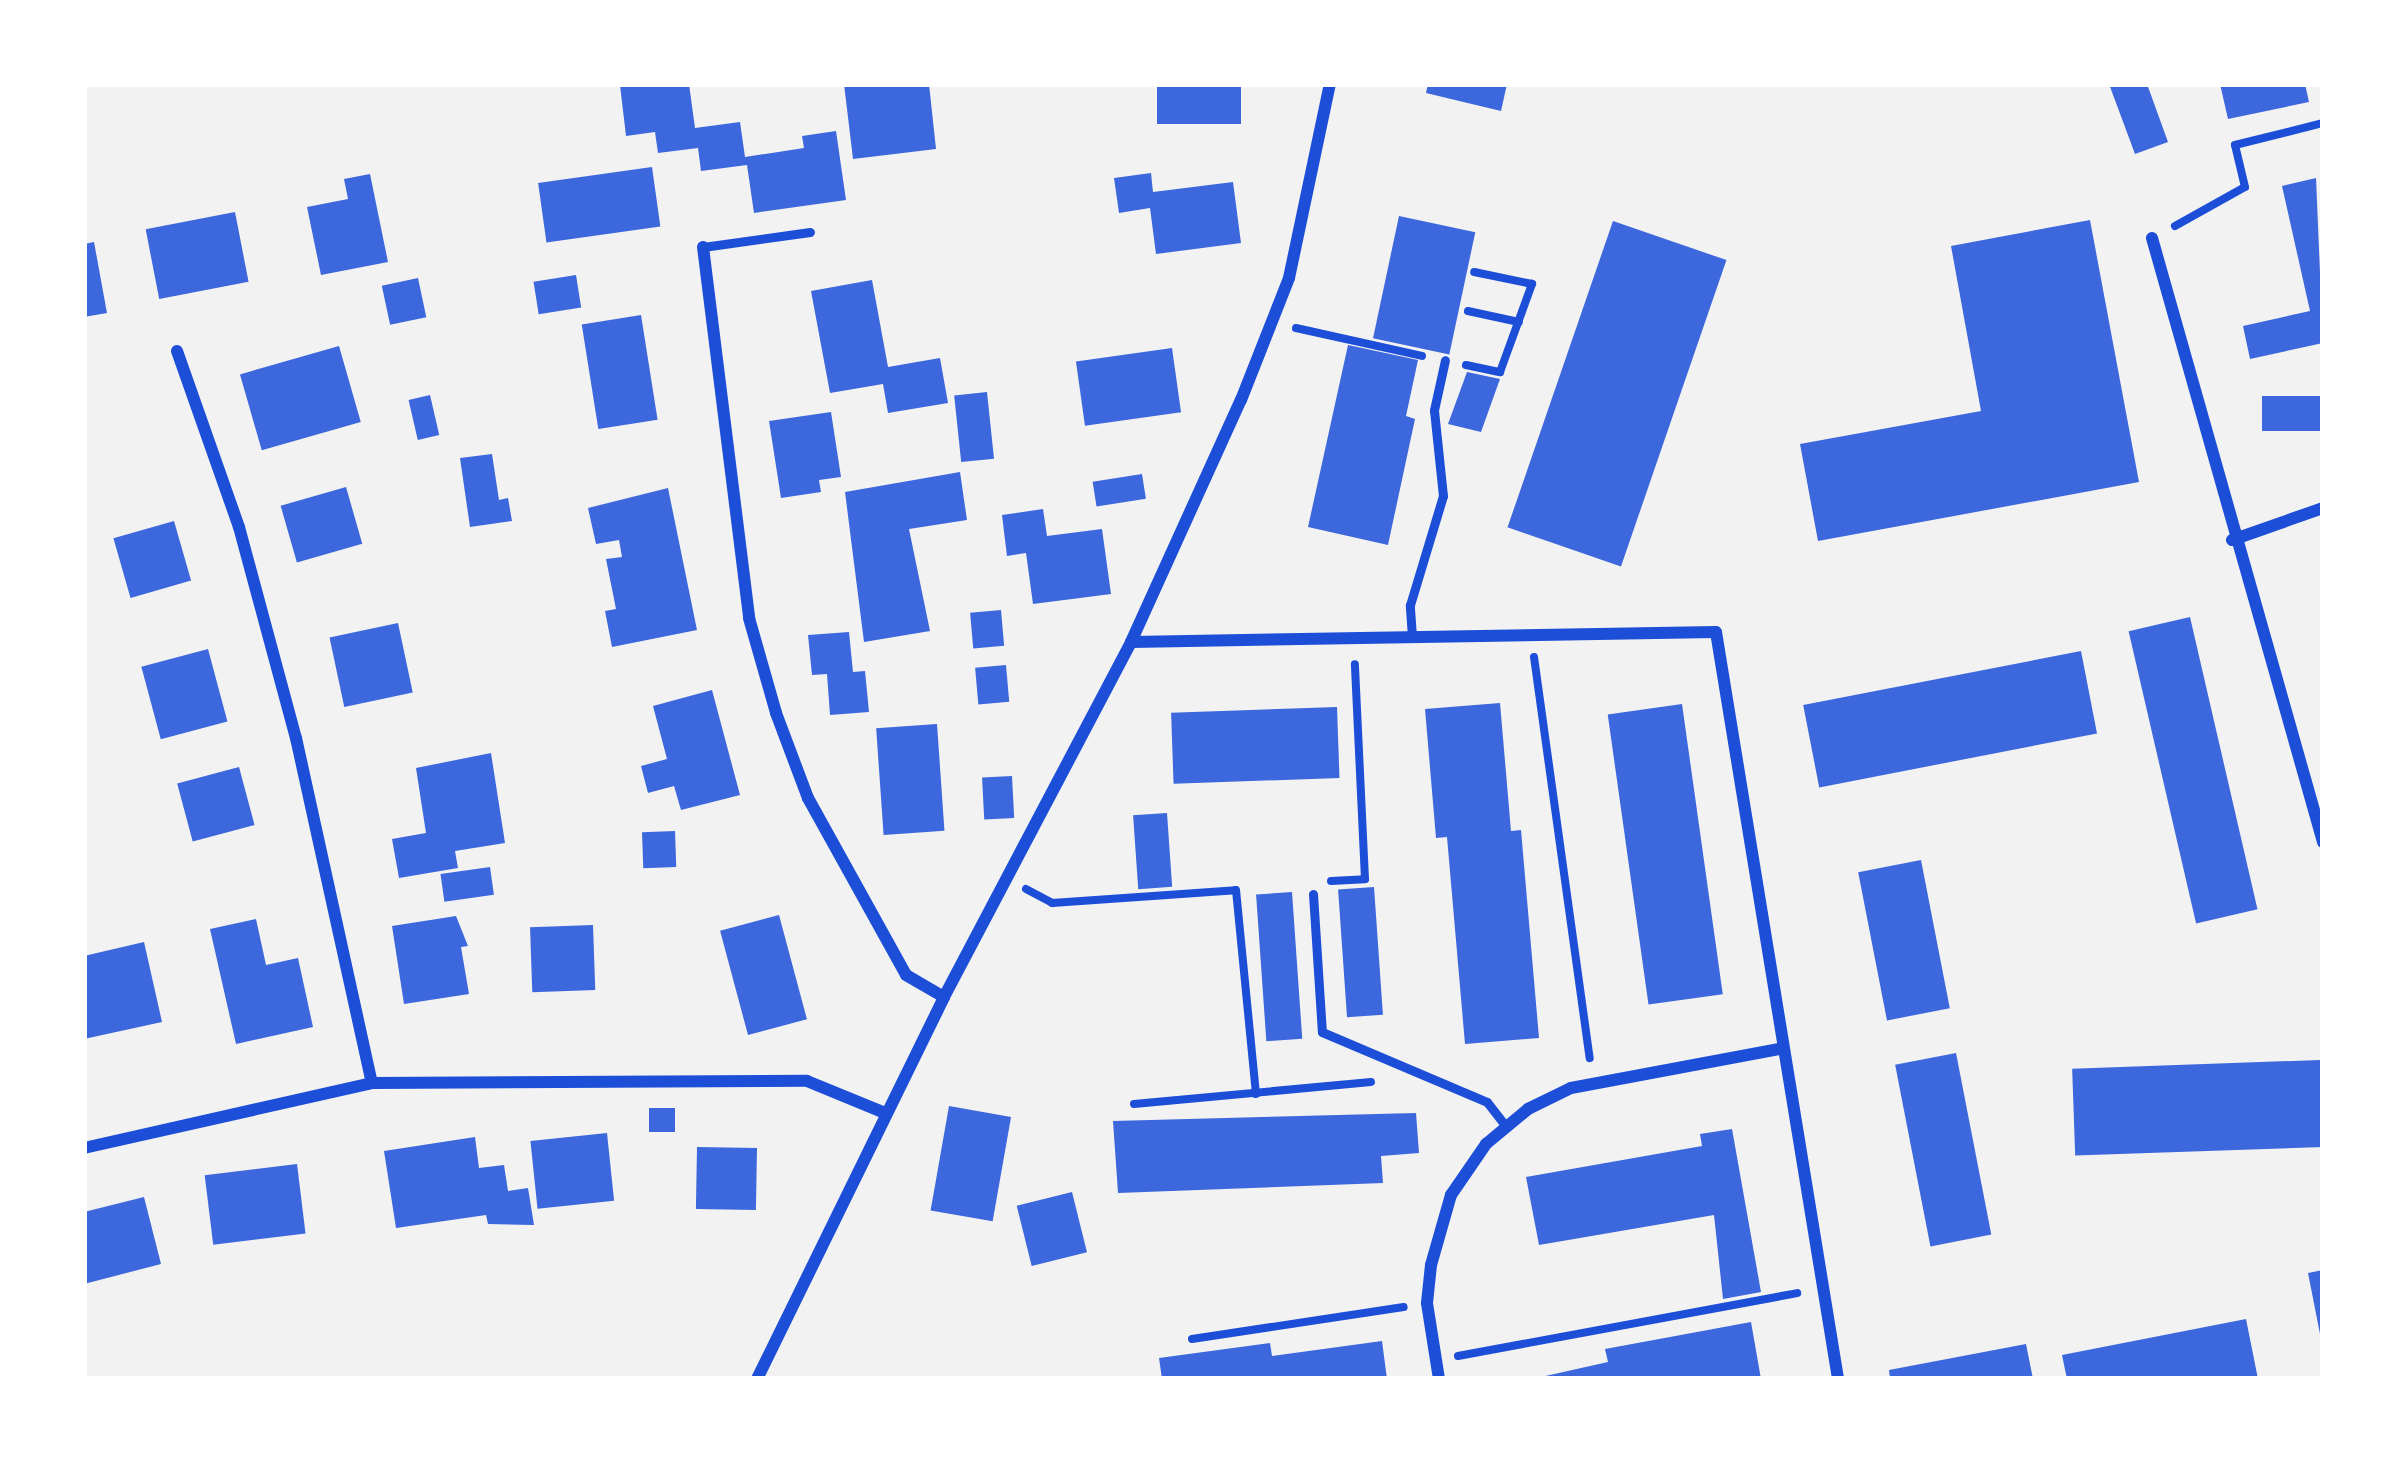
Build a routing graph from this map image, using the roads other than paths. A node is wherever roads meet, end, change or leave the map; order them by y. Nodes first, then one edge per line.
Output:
1 (1330, 84) edge
2 (810, 232) dead end
3 (2152, 238) road end
4 (703, 247) joint
5 (177, 351) dead end
6 (1444, 360) road end
7 (2323, 508) edge
8 (2232, 540) junction
9 (1412, 638) junction
10 (1131, 642) junction
11 (2323, 842) edge
12 (1313, 894) road end
13 (944, 997) junction
14 (1779, 1049) junction
15 (372, 1083) junction
16 (885, 1113) junction
17 (1507, 1126) junction
18 (84, 1148) edge
19 (757, 1379) edge
20 (1439, 1379) edge
21 (1838, 1379) edge

1 - 10 street
2 - 4 lane
3 - 8 street
4 - 13 street
5 - 15 street
6 - 9 lane
7 - 8 street
8 - 11 street
9 - 10 street
9 - 14 street
10 - 13 street
12 - 17 lane
13 - 16 street
14 - 17 street
14 - 21 street
15 - 16 street
15 - 18 street
16 - 19 street
17 - 20 street

